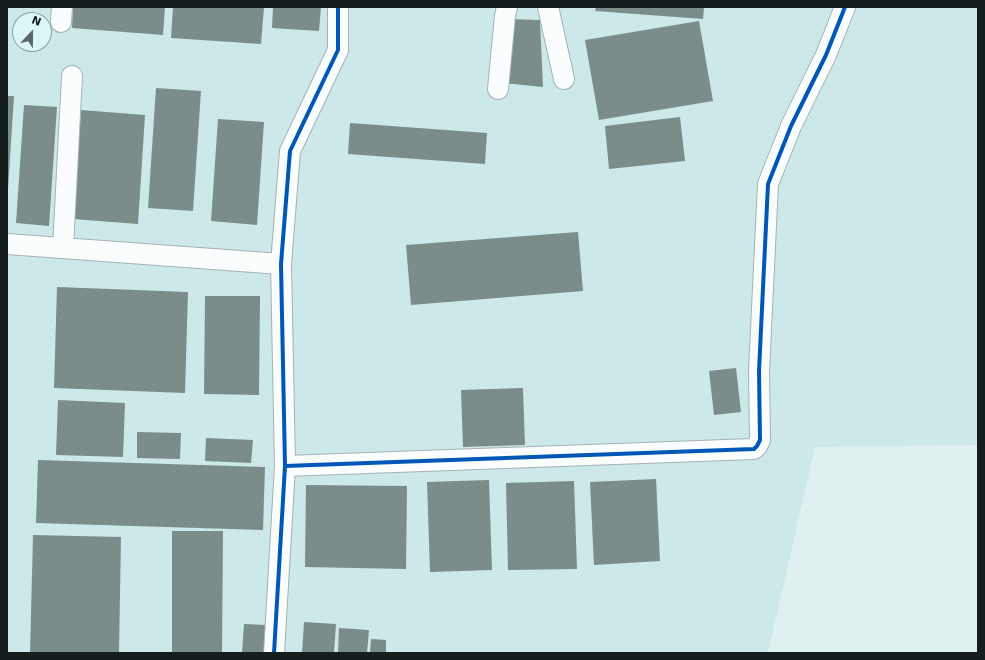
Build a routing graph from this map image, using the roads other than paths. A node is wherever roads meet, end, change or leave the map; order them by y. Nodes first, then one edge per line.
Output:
1 (338, 7) edge
2 (507, 7) edge
3 (548, 7) edge
4 (845, 7) edge
5 (72, 76) dead end
6 (564, 78) dead end
7 (498, 89) dead end
8 (7, 244) edge
9 (63, 248) junction
10 (281, 264) junction
11 (286, 466) junction
12 (274, 653) edge

1 - 10 street
2 - 7 street
3 - 6 street
4 - 11 street
5 - 9 street
8 - 9 street
9 - 10 street
10 - 11 street
11 - 12 street

